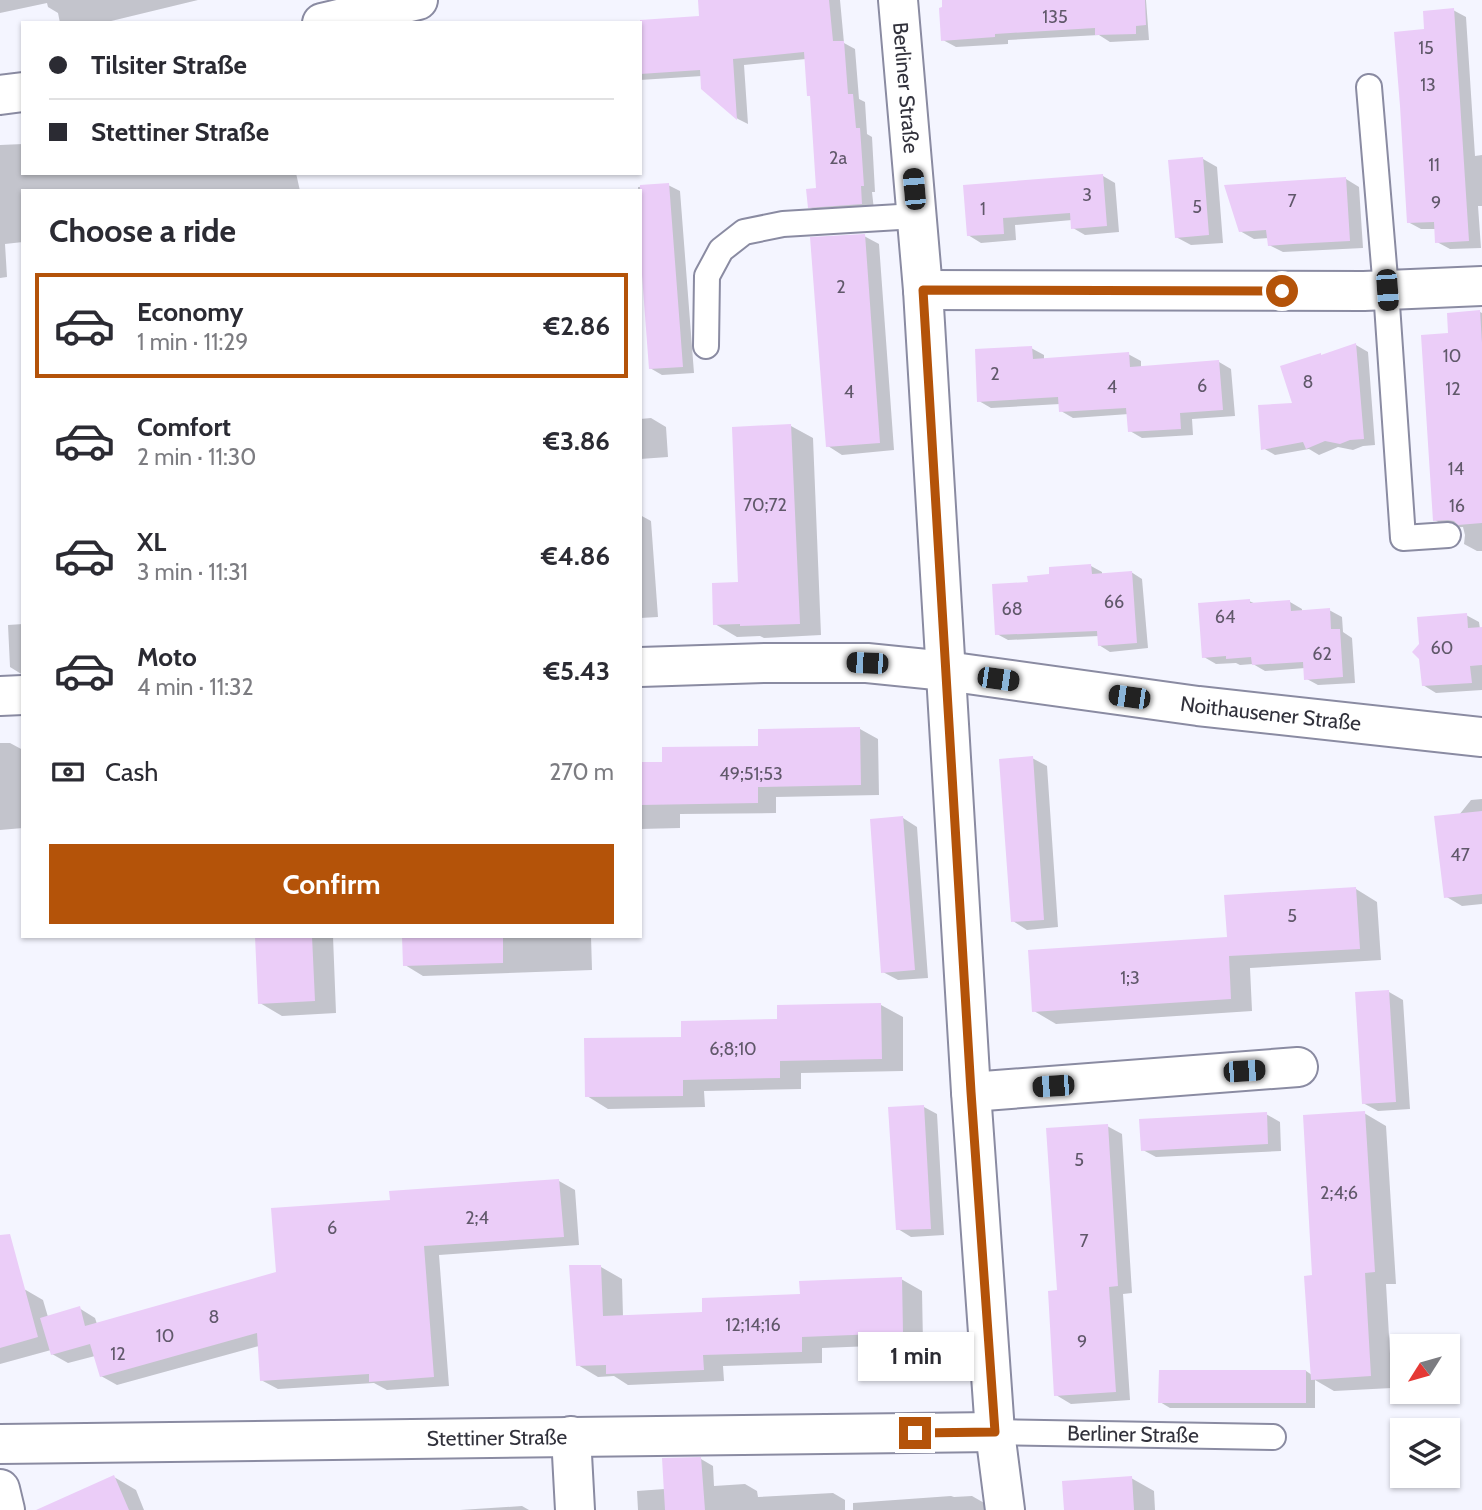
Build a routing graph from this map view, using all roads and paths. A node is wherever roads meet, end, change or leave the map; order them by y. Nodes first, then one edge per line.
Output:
1 (418, 0) edge
2 (898, 0) edge
3 (330, 21) edge
4 (1369, 87) dead end
5 (21, 92) edge
6 (0, 95) edge
7 (916, 216) junction
8 (1482, 286) edge
9 (923, 290) junction
10 (1376, 290) junction
11 (706, 346) dead end
12 (1448, 534) dead end
13 (642, 667) edge
14 (946, 671) junction
15 (21, 695) edge
16 (0, 696) edge
17 (1482, 737) edge
18 (1298, 1067) dead end
19 (971, 1092) junction
20 (995, 1432) junction
21 (571, 1436) junction
22 (1273, 1437) dead end
23 (0, 1444) edge
24 (0, 1489) edge
25 (5, 1510) edge
26 (575, 1510) edge
27 (1005, 1510) edge

1 - 3 street
2 - 7 street, Berliner Straße
4 - 10 lane
5 - 6 street
7 - 9 street, Berliner Straße
7 - 11 lane
8 - 10 street
9 - 10 street
9 - 14 street, Berliner Straße
10 - 12 lane
13 - 14 street, Noithausener Straße
14 - 17 street, Noithausener Straße
14 - 19 street, Berliner Straße
15 - 16 street
18 - 19 street
19 - 20 street, Berliner Straße
20 - 21 street, Stettiner Straße
20 - 22 lane, Berliner Straße
20 - 27 street, Berliner Straße
21 - 23 street, Stettiner Straße
21 - 26 street
24 - 25 street

